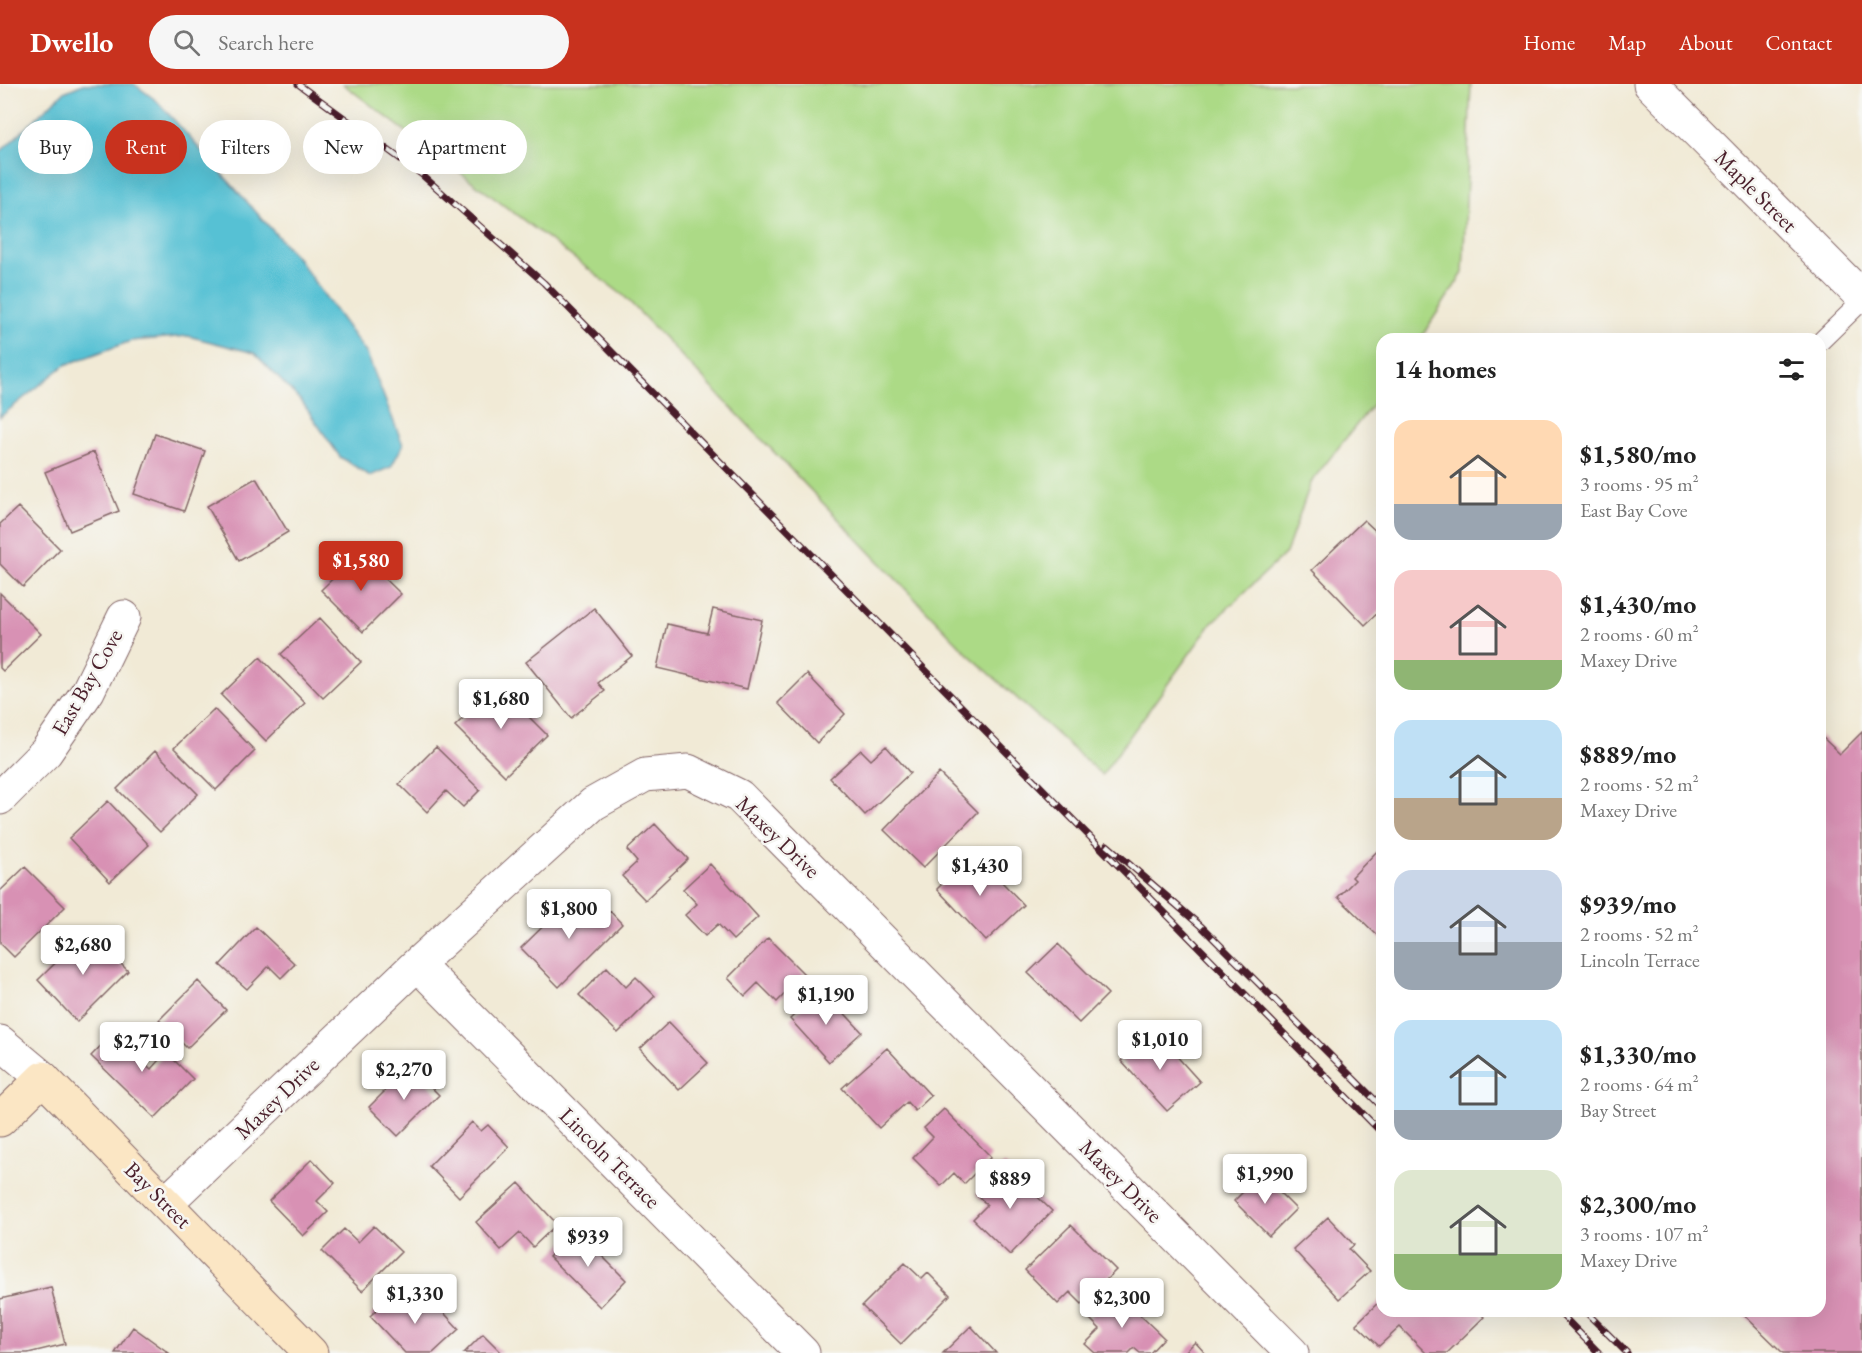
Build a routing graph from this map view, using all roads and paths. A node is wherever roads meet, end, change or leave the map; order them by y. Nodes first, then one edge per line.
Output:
1 (1650, 84) edge
2 (1862, 299) edge
3 (1826, 336) edge
4 (124, 618) dead end
5 (0, 798) edge
6 (417, 964) junction
7 (0, 1042) edge
8 (42, 1078) junction
9 (0, 1120) edge
10 (166, 1203) junction
11 (311, 1353) edge
12 (803, 1353) edge
13 (1292, 1353) edge

1 - 2 street, Maple Street
2 - 3 lane
4 - 5 street, East Bay Cove
6 - 10 street, Maxey Drive
6 - 12 street, Lincoln Terrace
6 - 13 street, Maxey Drive
7 - 8 street, Bay Street
8 - 9 street
8 - 10 street, Bay Street
10 - 11 street, Bay Street

